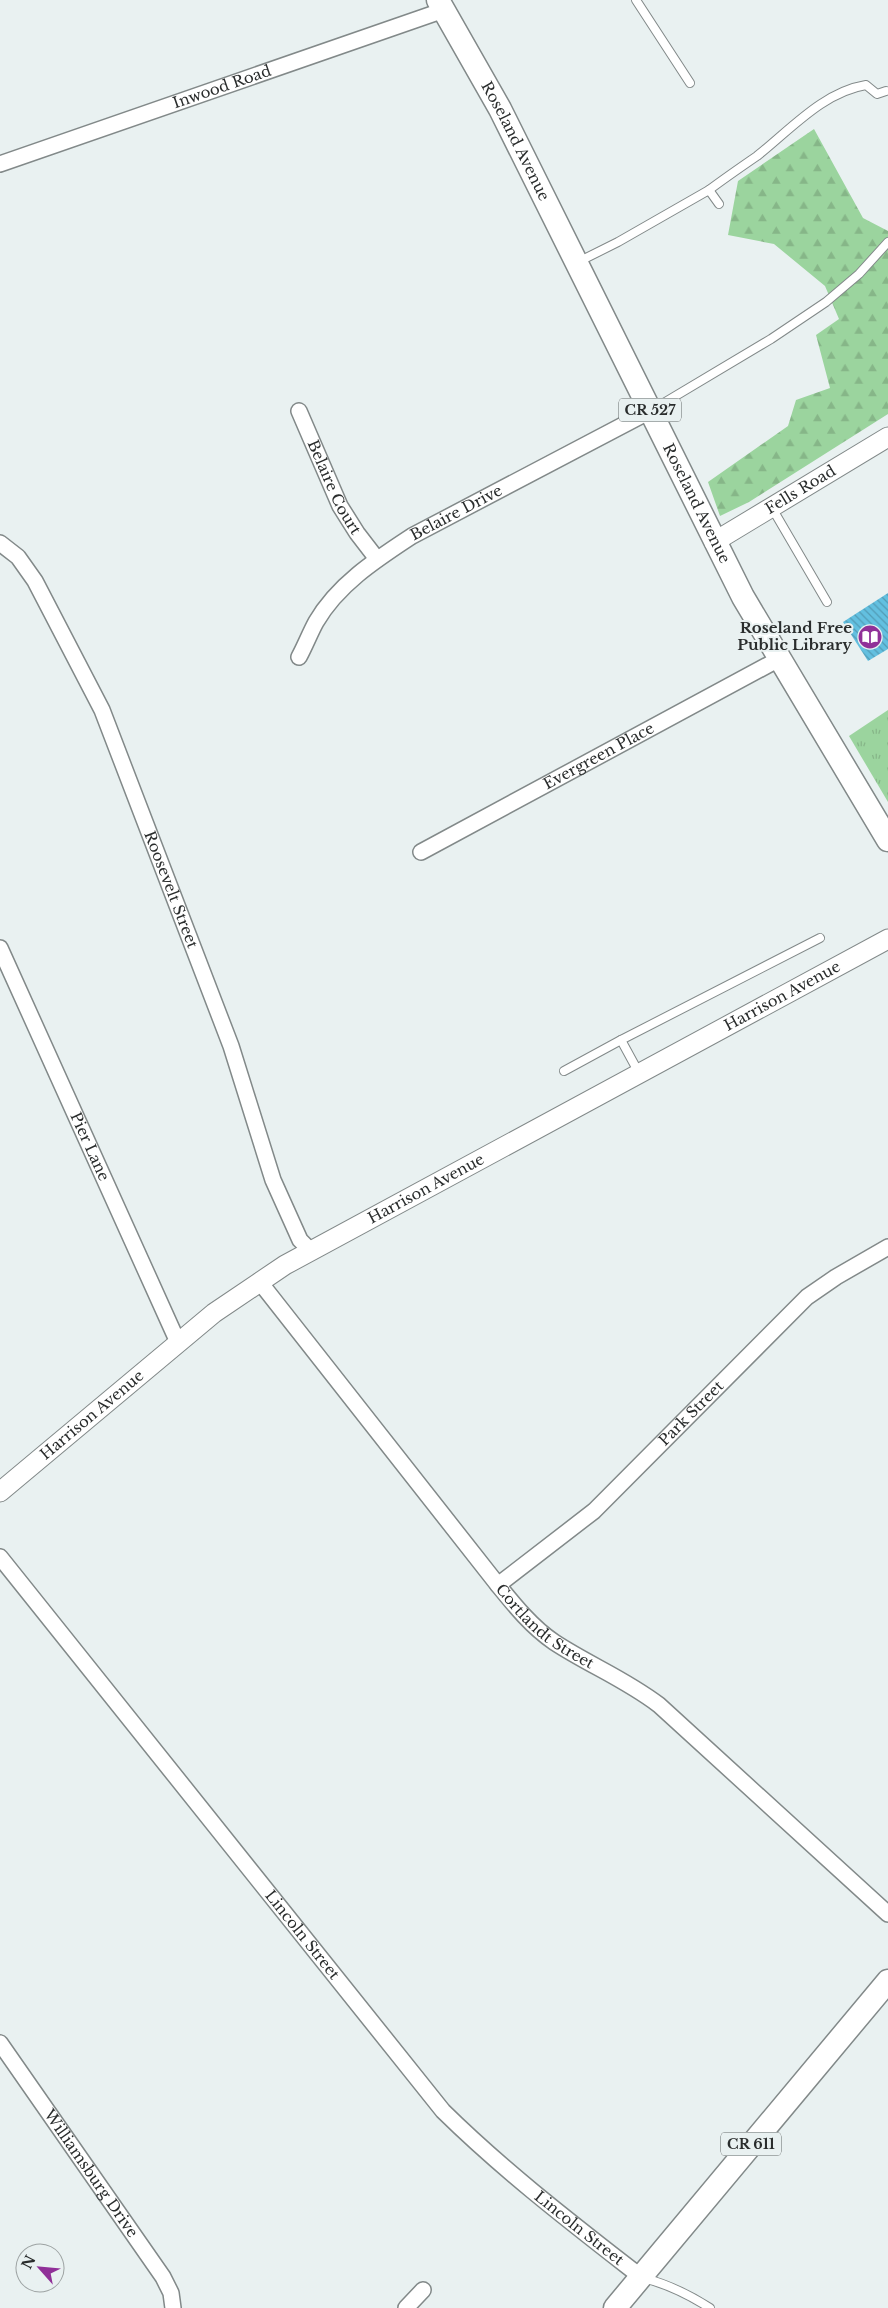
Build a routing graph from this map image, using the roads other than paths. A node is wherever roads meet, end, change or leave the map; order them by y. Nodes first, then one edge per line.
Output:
1 (636, 0) edge
2 (441, 5) edge
3 (690, 83) dead end
4 (886, 91) dead end
5 (0, 164) edge
6 (709, 190) junction
7 (719, 204) dead end
8 (888, 242) edge
9 (576, 263) junction
10 (299, 411) dead end
11 (650, 411) junction
12 (888, 437) edge
13 (772, 508) junction
14 (714, 542) junction
15 (0, 543) edge
16 (377, 559) junction
17 (827, 602) dead end
18 (299, 657) dead end
19 (779, 659) junction
20 (888, 840) edge
21 (421, 852) dead end
22 (820, 938) dead end
23 (888, 939) edge
24 (0, 948) edge
25 (621, 1040) junction
26 (564, 1071) dead end
27 (640, 1075) junction
28 (888, 1247) edge
29 (311, 1251) junction
30 (259, 1281) junction
31 (177, 1345) junction
32 (0, 1492) edge
33 (0, 1557) edge
34 (498, 1586) junction
35 (888, 1914) edge
36 (888, 1981) edge
37 (0, 2043) edge
38 (641, 2277) junction
39 (423, 2290) dead end
40 (173, 2308) edge
41 (406, 2308) edge
42 (615, 2308) edge
43 (710, 2308) edge

1 - 3 lane
2 - 5 street, Inwood Road
2 - 9 main road, Roseland Avenue / CR 527
4 - 6 lane
6 - 7 lane
6 - 9 lane
8 - 11 lane
9 - 11 main road, Roseland Avenue / CR 527
10 - 16 street, Belaire Court
11 - 14 main road, Roseland Avenue / CR 527
11 - 16 street, Belaire Drive
12 - 13 street, Fells Road
13 - 14 street, Fells Road
13 - 17 lane
14 - 19 main road, Roseland Avenue / CR 527
15 - 29 street, Roosevelt Street
16 - 18 street, Belaire Drive
19 - 20 main road, Roseland Avenue / CR 527
19 - 21 street, Evergreen Place
22 - 25 lane
23 - 27 street, Harrison Avenue
24 - 31 street, Pier Lane
25 - 26 lane
25 - 27 lane
27 - 29 street, Harrison Avenue
28 - 34 street, Park Street
29 - 30 street, Harrison Avenue
30 - 31 street, Harrison Avenue
30 - 34 street, Cortlandt Street
31 - 32 street, Harrison Avenue
33 - 38 street, Lincoln Street
34 - 35 street, Cortlandt Street
36 - 38 main road, CR 611
37 - 40 street, Williamsburg Drive
38 - 42 main road, CR 611
38 - 43 lane
39 - 41 street

